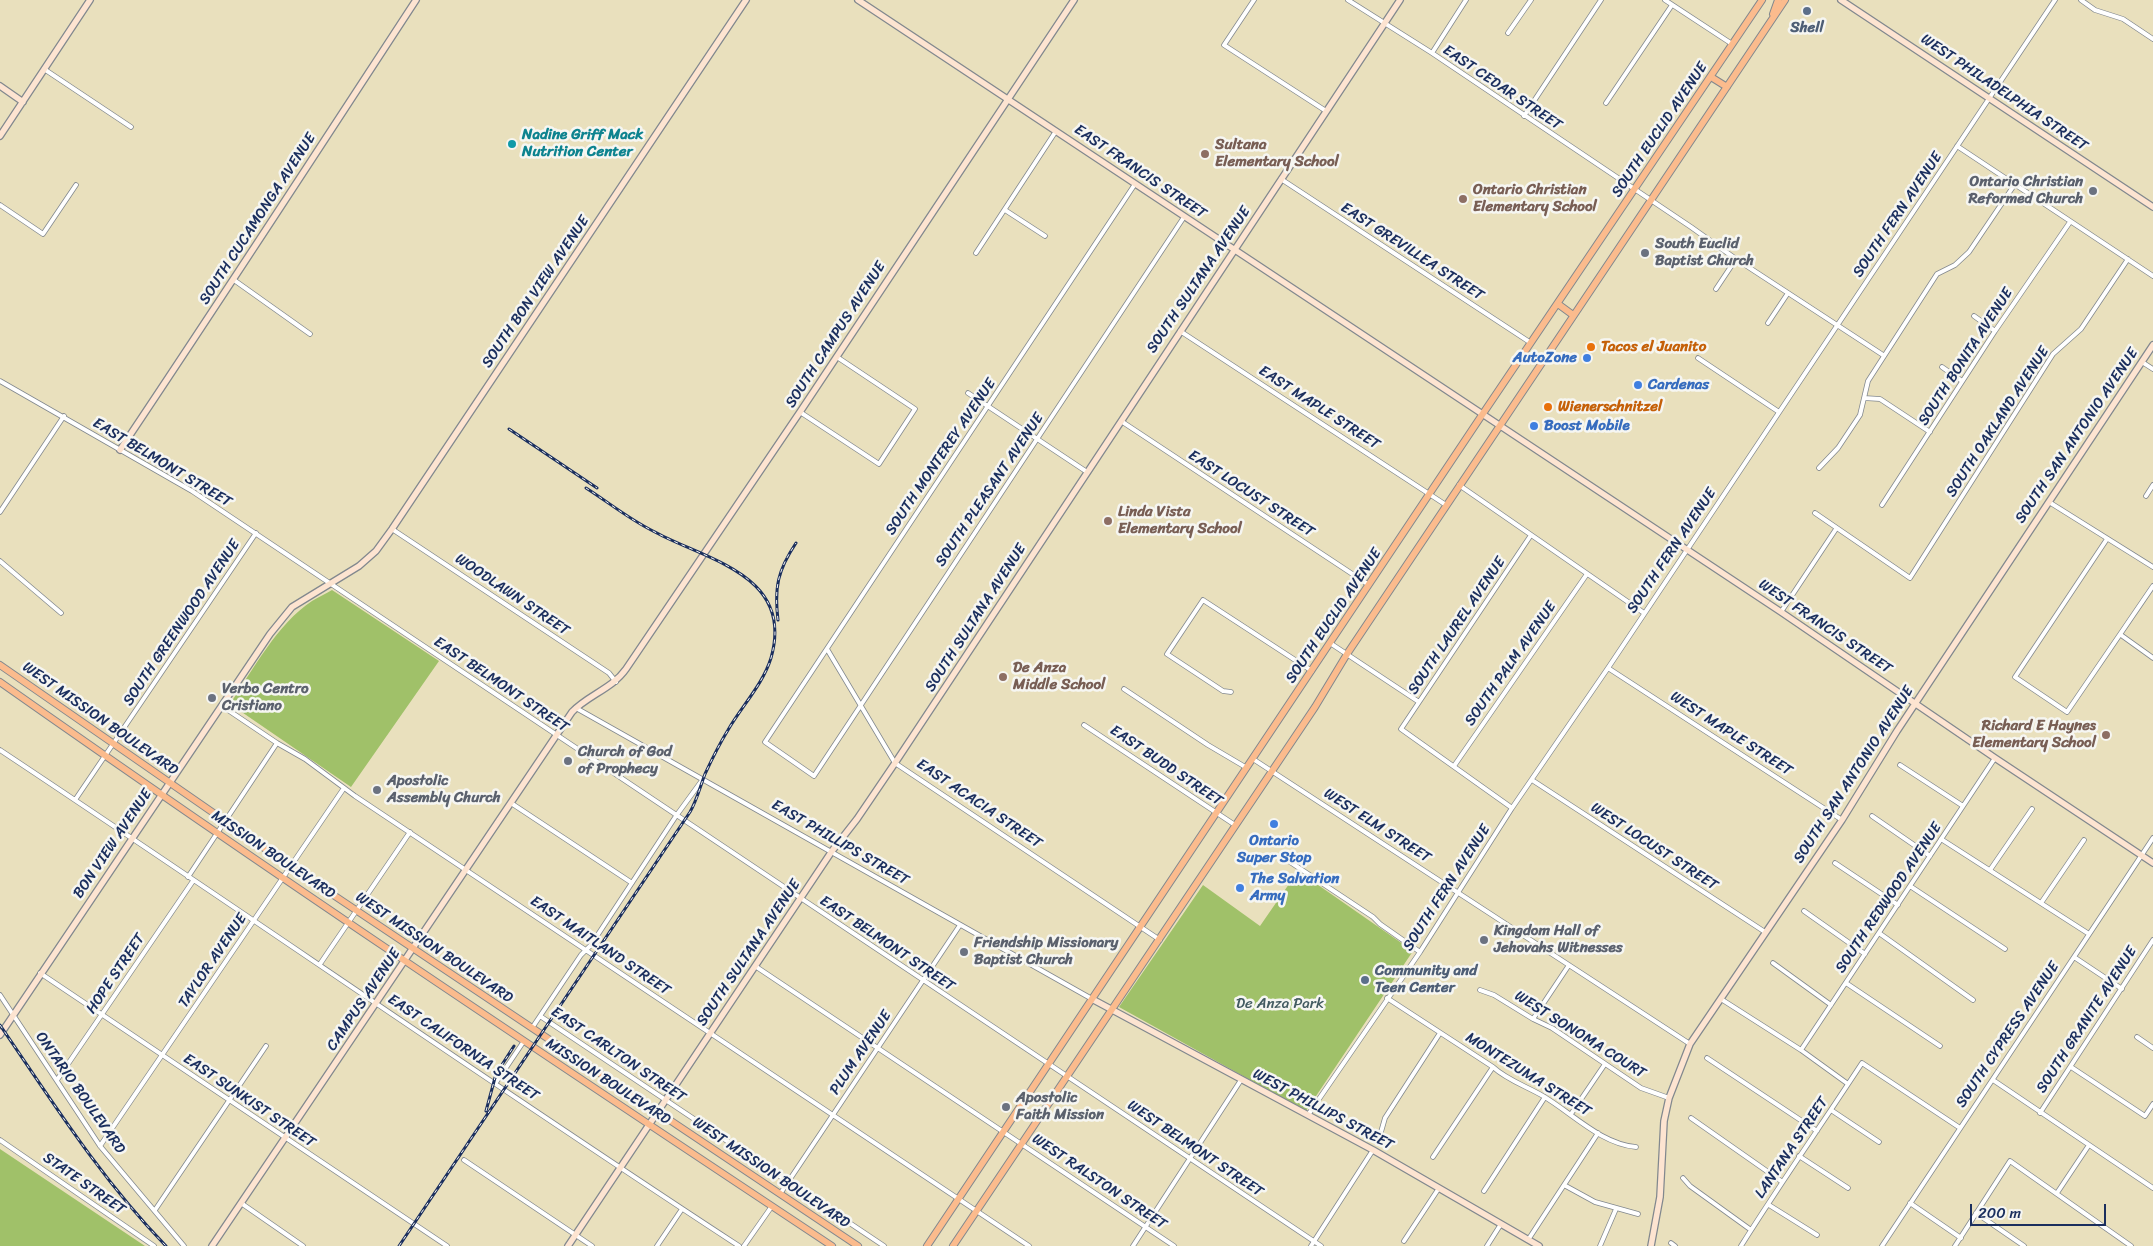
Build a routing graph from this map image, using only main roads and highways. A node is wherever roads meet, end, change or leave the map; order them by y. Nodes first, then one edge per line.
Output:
1 (1762, 0) edge
2 (1778, 0) edge
3 (1785, 0) edge
4 (1762, 35) junction
5 (1711, 77) junction
6 (1727, 87) junction
7 (1558, 304) junction
8 (1573, 316) junction
9 (0, 665) edge
10 (0, 682) edge
11 (832, 1246) edge
12 (858, 1246) edge
13 (927, 1246) edge
14 (953, 1246) edge

1 - 5 main road, SOUTH EUCLID AVENUE
2 - 4 main road
3 - 4 main road, SOUTH EUCLID AVENUE
4 - 6 main road, SOUTH EUCLID AVENUE
5 - 6 main road
5 - 7 main road, SOUTH EUCLID AVENUE
6 - 8 main road, SOUTH EUCLID AVENUE
7 - 8 main road
7 - 13 main road, SOUTH EUCLID AVENUE
8 - 14 main road, SOUTH EUCLID AVENUE
9 - 12 main road, WEST MISSION BOULEVARD
10 - 11 main road, MISSION BOULEVARD

